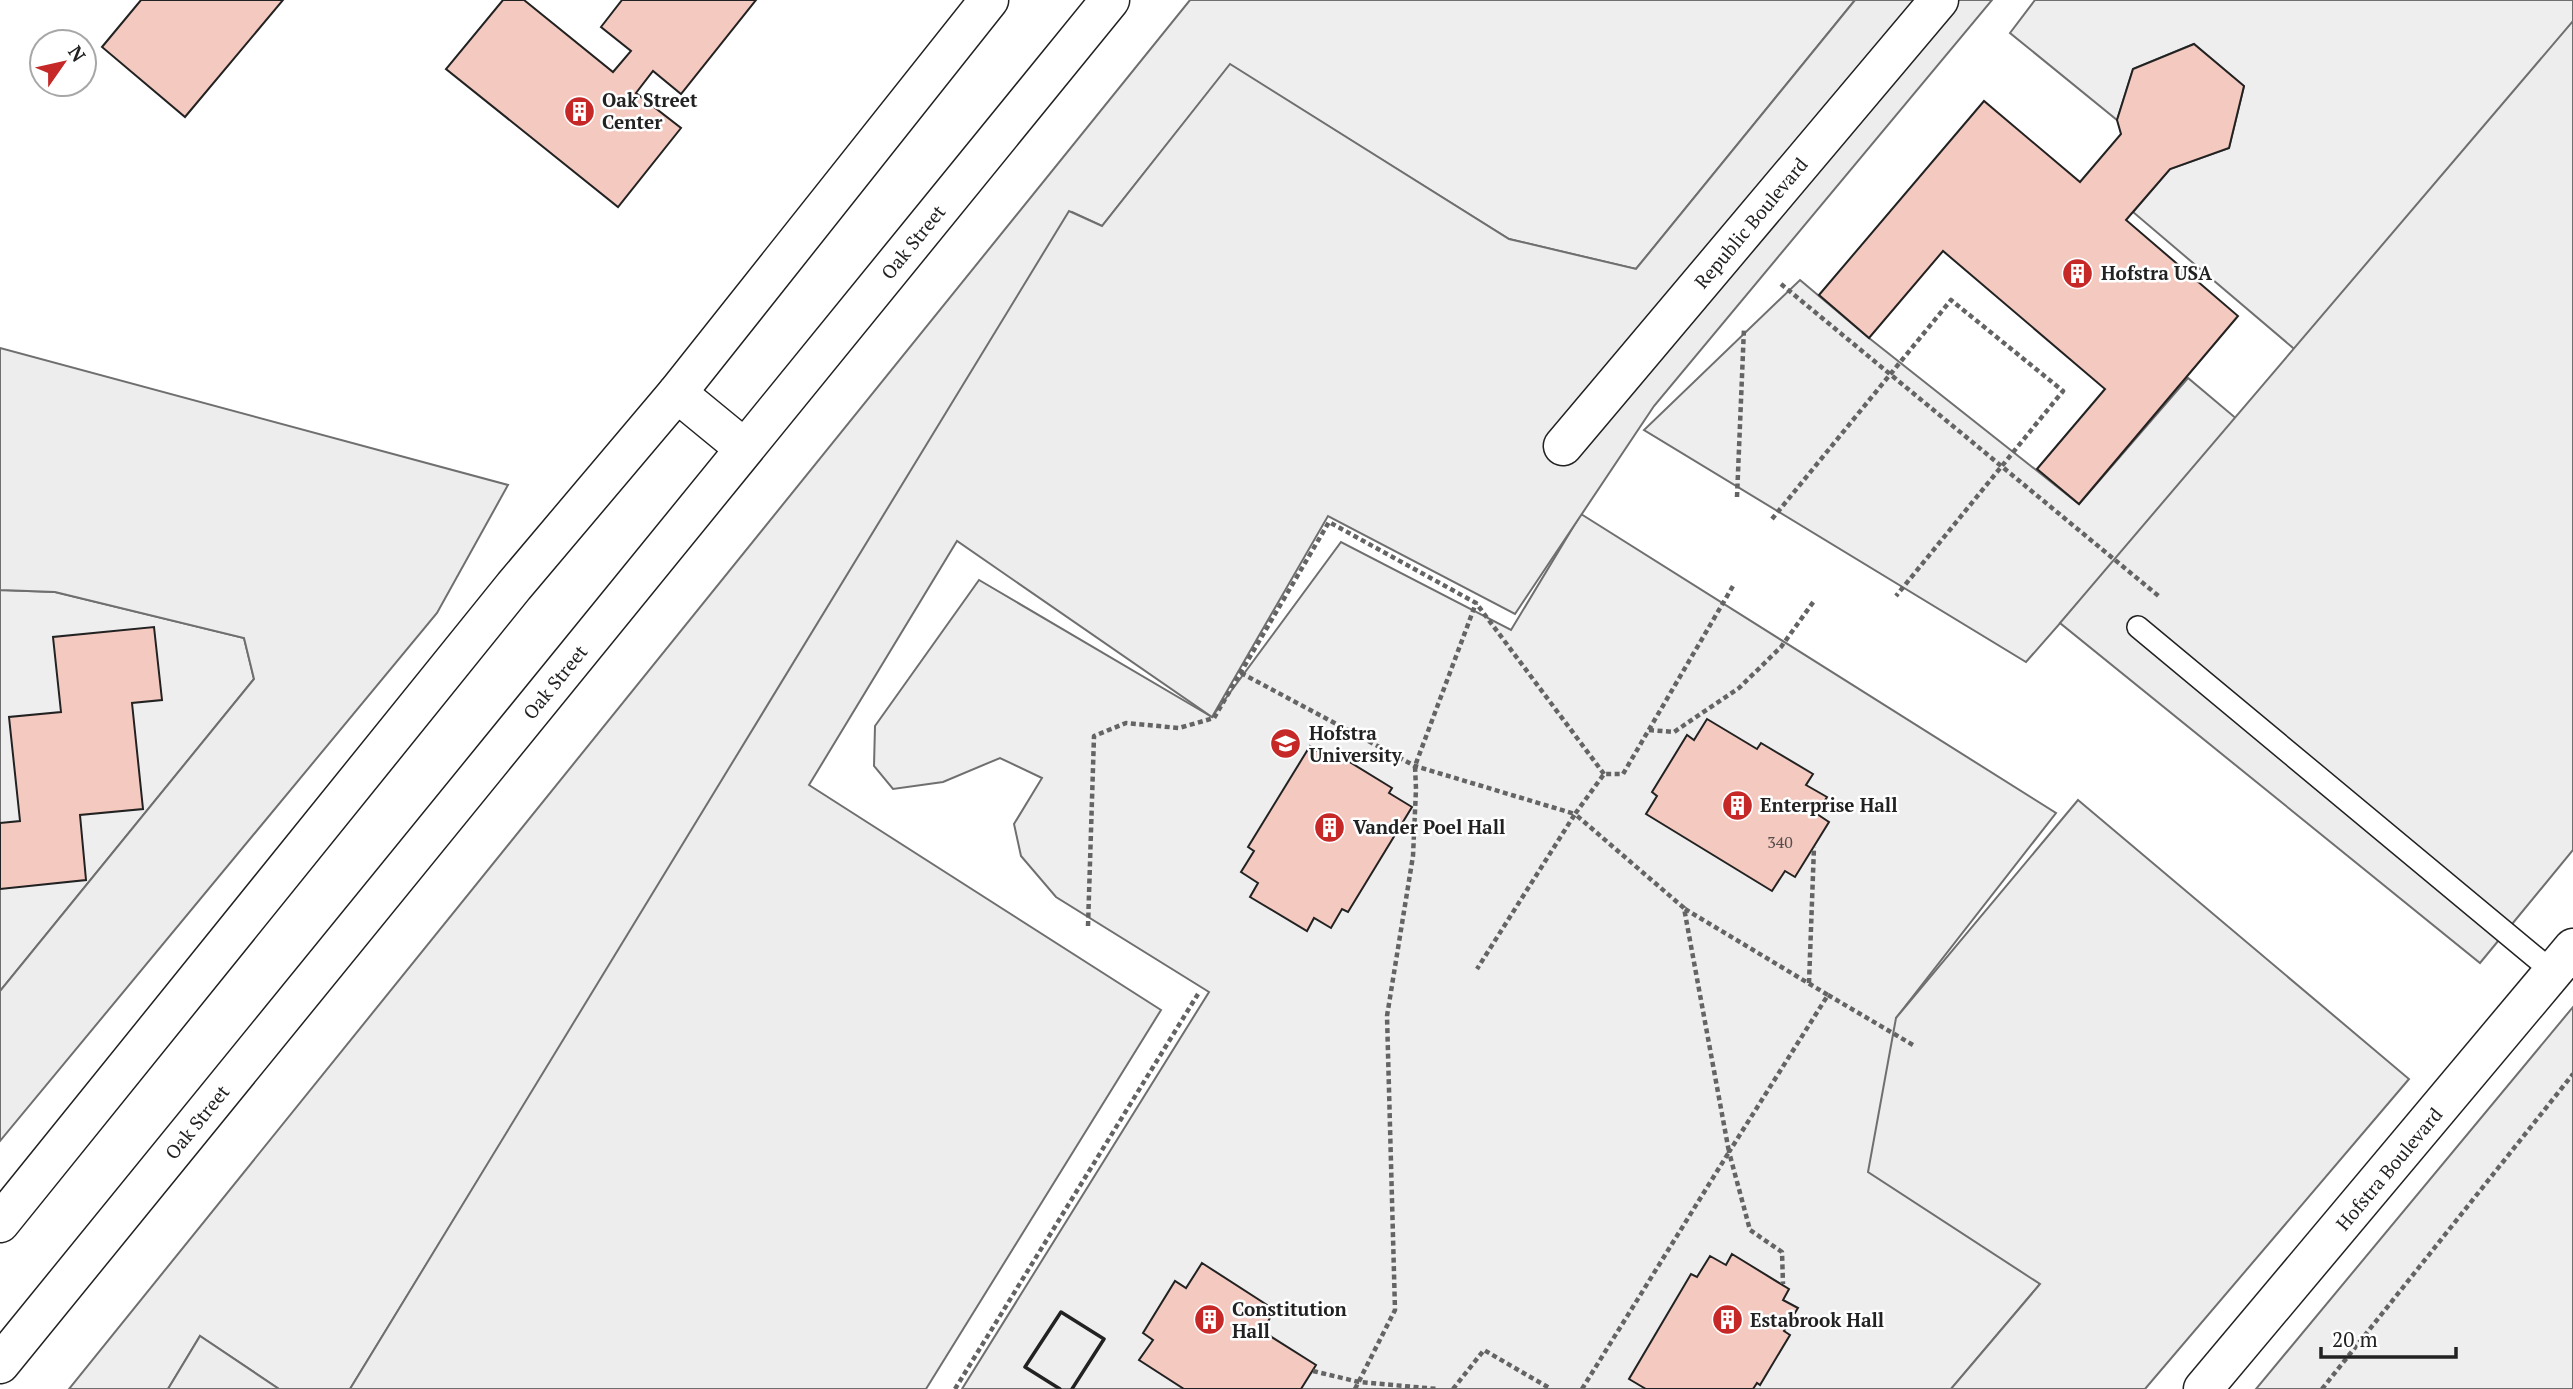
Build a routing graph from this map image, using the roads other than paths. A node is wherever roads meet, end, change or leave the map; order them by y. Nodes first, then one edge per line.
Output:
1 (989, 0) edge
2 (1110, 0) edge
3 (1939, 0) edge
4 (677, 393) junction
5 (1563, 446) dead end
6 (744, 448) junction
7 (2137, 627) dead end
8 (2563, 960) edge
9 (0, 1223) edge
10 (0, 1364) edge
11 (2203, 1389) edge

1 - 4 street
2 - 6 street, Oak Street
3 - 5 street, Republic Boulevard
4 - 6 street
4 - 9 street
6 - 10 street, Oak Street
7 - 8 lane
8 - 11 street, Hofstra Boulevard

